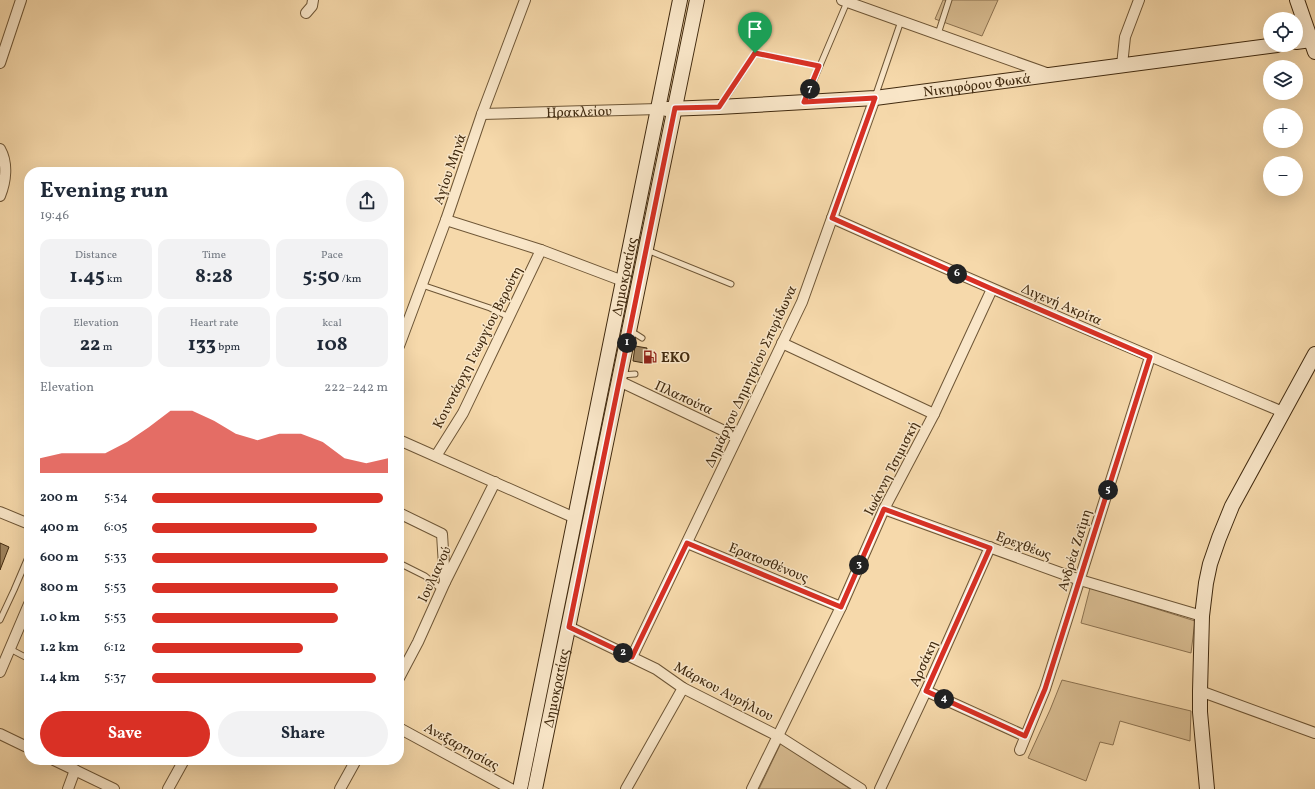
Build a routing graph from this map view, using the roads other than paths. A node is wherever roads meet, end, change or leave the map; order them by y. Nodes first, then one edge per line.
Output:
1 (21, 0) edge
2 (314, 0) edge
3 (525, 0) edge
4 (680, 0) edge
5 (697, 0) edge
6 (949, 0) edge
7 (1139, 0) edge
8 (1297, 0) edge
9 (844, 1) edge
10 (306, 13) dead end
11 (901, 21) junction
12 (938, 34) junction
13 (1303, 44) edge
14 (1313, 46) edge
15 (1263, 47) edge
16 (0, 63) edge
17 (1122, 65) junction
18 (819, 66) junction
19 (1051, 75) junction
20 (875, 98) junction
21 (804, 102) junction
22 (719, 107) junction
23 (675, 108) junction
24 (658, 109) junction
25 (482, 114) junction
26 (0, 149) edge
27 (0, 196) edge
28 (832, 218) junction
29 (446, 220) junction
30 (541, 250) junction
31 (646, 250) junction
32 (623, 281) junction
33 (731, 284) dead end
34 (422, 285) junction
35 (992, 289) junction
36 (508, 317) junction
37 (629, 331) junction
38 (404, 333) edge
39 (642, 338) dead end
40 (782, 343) junction
41 (1315, 354) edge
42 (1150, 357) junction
43 (635, 374) dead end
44 (620, 378) junction
45 (1283, 412) junction
46 (934, 414) junction
47 (737, 438) junction
48 (404, 442) edge
49 (436, 456) junction
50 (495, 482) junction
51 (884, 509) junction
52 (0, 512) edge
53 (404, 515) edge
54 (575, 518) junction
55 (24, 522) edge
56 (687, 543) junction
57 (990, 548) junction
58 (404, 566) edge
59 (24, 567) edge
60 (1080, 580) junction
61 (444, 586) junction
62 (841, 607) junction
63 (24, 616) edge
64 (1202, 616) junction
65 (0, 620) edge
66 (569, 627) junction
67 (10, 649) junction
68 (24, 656) edge
69 (632, 657) junction
70 (404, 669) edge
71 (0, 672) edge
72 (683, 688) junction
73 (926, 691) junction
74 (1200, 691) junction
75 (404, 731) edge
76 (1315, 733) edge
77 (0, 734) edge
78 (778, 736) junction
79 (1025, 736) junction
80 (24, 746) edge
81 (1020, 750) dead end
82 (64, 765) edge
83 (181, 765) edge
84 (353, 765) edge
85 (75, 770) junction
86 (68, 789) edge
87 (114, 789) edge
88 (168, 789) edge
89 (340, 789) edge
90 (511, 789) edge
91 (520, 789) edge
92 (536, 789) edge
93 (626, 789) edge
94 (752, 789) edge
95 (861, 789) edge
96 (880, 789) edge
97 (1206, 789) edge

1 - 16 street
2 - 10 street
3 - 25 street, Αγίου Μηνά
4 - 24 main road, Δημοκρατίας
5 - 23 main road, Δημοκρατίας
6 - 12 lane
7 - 17 street
8 - 14 main road
9 - 11 street
9 - 18 lane
11 - 12 street
11 - 20 lane
12 - 19 street
13 - 14 main road
15 - 17 main road, Νικηφόρου Φωκά
17 - 19 main road, Νικηφόρου Φωκά
18 - 21 lane
18 - 22 lane
19 - 20 main road, Νικηφόρου Φωκά
20 - 21 main road, Νικηφόρου Φωκά
20 - 28 street, Δημάρχου Δημητρίου Σπυρίδωνα
21 - 22 main road, Νικηφόρου Φωκά
22 - 23 main road, Νικηφόρου Φωκά
23 - 24 main road, Ηρακλείου
23 - 31 main road, Δημοκρατίας
24 - 25 street, Ηρακλείου
24 - 32 main road, Δημοκρατίας
25 - 29 street, Αγίου Μηνά
26 - 27 street
28 - 35 street, Διγενή Ακρίτα
28 - 40 street, Δημάρχου Δημητρίου Σπυρίδωνα
29 - 30 street
29 - 34 street, Αγίου Μηνά
30 - 32 street
30 - 36 street, Κοινοτάρχη Γεωργίου Βερούτη
31 - 33 lane
31 - 37 main road, Δημοκρατίας
32 - 54 main road, Δημοκρατίας
34 - 36 lane
34 - 38 street, Αγίου Μηνά
35 - 42 street, Διγενή Ακρίτα
35 - 46 street, Ιωάννη Τσιμισκή
36 - 49 street, Κοινοτάρχη Γεωργίου Βερούτη
37 - 39 lane
37 - 44 main road, Δημοκρατίας
40 - 46 street
40 - 47 street, Δημάρχου Δημητρίου Σπυρίδωνα
41 - 45 main road
42 - 45 street, Διγενή Ακρίτα
42 - 60 street, Ανδρέα Ζαϊμη
43 - 44 lane
44 - 47 street, Πλαπούτα
44 - 66 main road, Δημοκρατίας
45 - 64 main road
46 - 51 street, Ιωάννη Τσιμισκή
47 - 56 street, Δημάρχου Δημητρίου Σπυρίδωνα
48 - 49 street
49 - 50 street
50 - 54 street
50 - 61 street, Ιουλιανού
51 - 57 street, Ερεχθέως
51 - 62 street, Ιωάννη Τσιμισκή
52 - 55 street
53 - 61 street
54 - 91 main road, Δημοκρατίας
56 - 62 street, Ερατοσθένους
56 - 69 street, Δημάρχου Δημητρίου Σπυρίδωνα
57 - 60 street, Ερεχθέως
57 - 73 street, Αρσάκη
58 - 61 lane
59 - 65 lane
60 - 64 street, Ερεχθέως
60 - 79 street, Ανδρέα Ζαϊμη
61 - 70 street, Ιουλιανού
62 - 78 street, Ιωάννη Τσιμισκή
63 - 67 street
64 - 74 main road
66 - 69 street, Μάρκου Αυρήλιου
66 - 92 main road, Δημοκρατίας
67 - 68 lane
67 - 71 street
69 - 72 street, Μάρκου Αυρήλιου
72 - 78 street, Μάρκου Αυρήλιου
72 - 93 street
73 - 79 street
73 - 96 street, Αρσάκη
74 - 76 street
74 - 97 main road
75 - 90 street, Ανεξαρτησίας
77 - 80 street
78 - 94 street, Ιωάννη Τσιμισκή
78 - 95 street, Μάρκου Αυρήλιου
79 - 81 street, Ανδρέα Ζαϊμη
82 - 85 street
83 - 88 street
84 - 89 street
85 - 86 street
85 - 87 street

